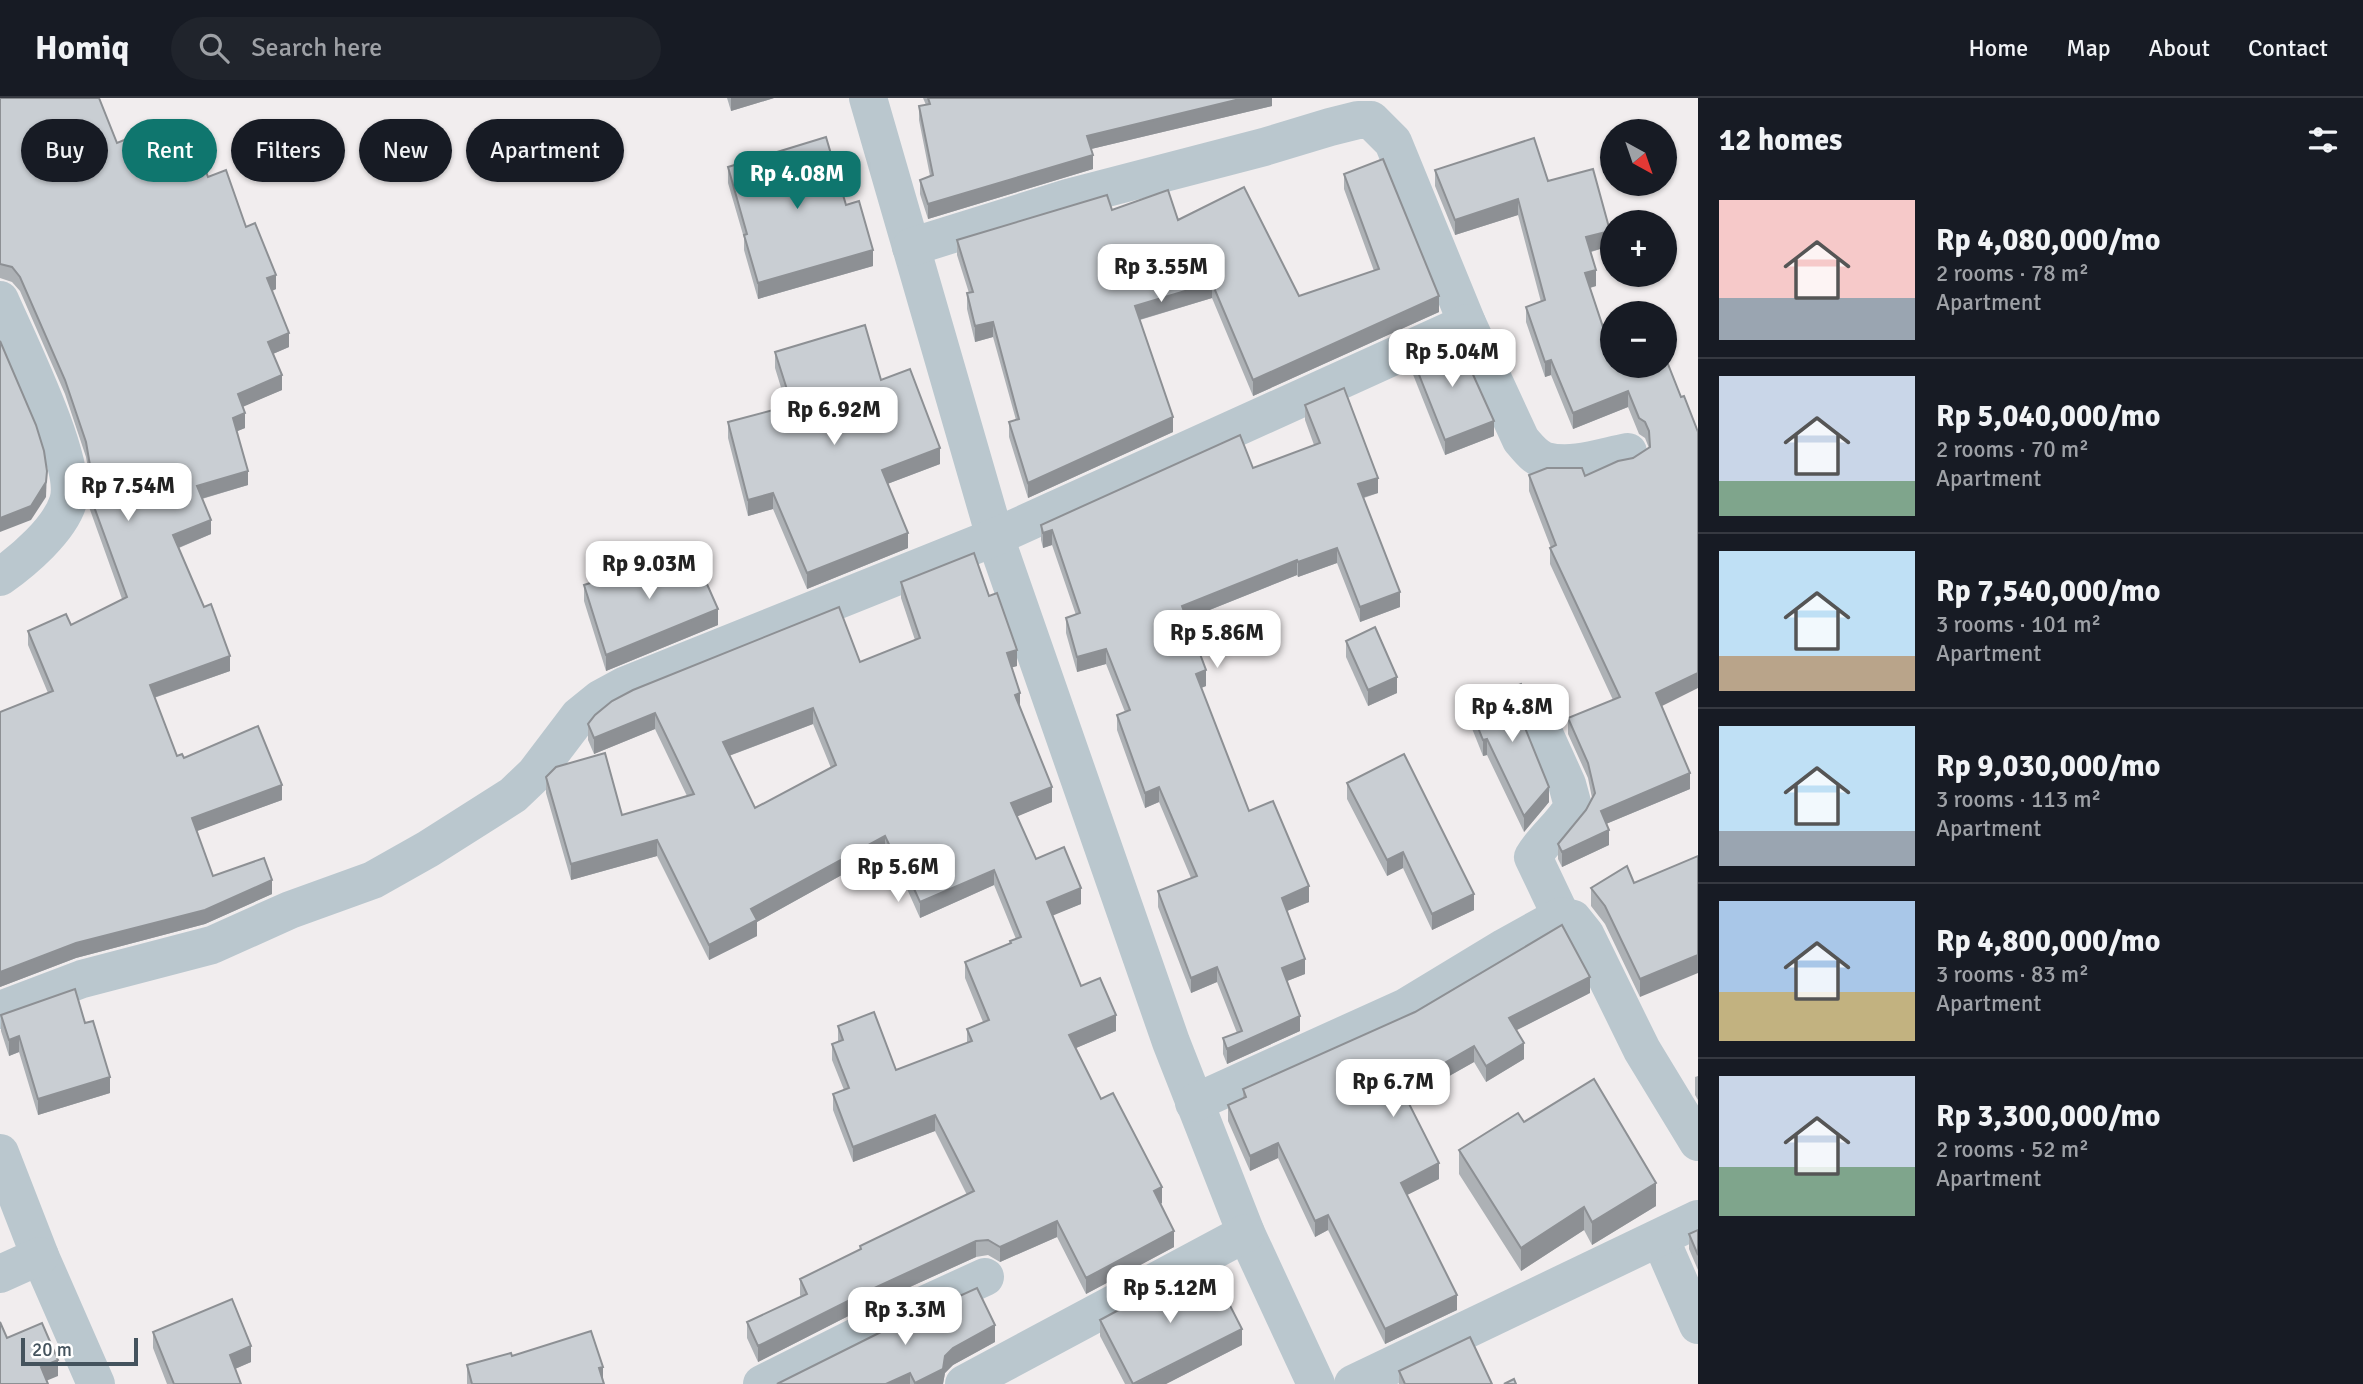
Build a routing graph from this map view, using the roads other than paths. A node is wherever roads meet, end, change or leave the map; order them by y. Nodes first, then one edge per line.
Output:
1 (868, 98) edge
2 (911, 247) junction
3 (0, 300) edge
4 (1467, 323) junction
5 (1628, 452) dead end
6 (995, 537) junction
7 (0, 577) edge
8 (1543, 731) dead end
9 (1561, 916) junction
10 (0, 1010) edge
11 (1194, 1103) junction
12 (1698, 1142) edge
13 (0, 1153) edge
14 (1698, 1219) edge
15 (1246, 1233) junction
16 (1660, 1238) junction
17 (40, 1256) junction
18 (0, 1274) edge
19 (985, 1277) dead end
20 (1698, 1325) edge
21 (96, 1384) edge
22 (762, 1384) edge
23 (964, 1384) edge
24 (1317, 1384) edge
25 (1353, 1384) edge

1 - 2 street
2 - 4 street
2 - 6 street
3 - 7 street
4 - 5 street
4 - 6 street
6 - 10 street
6 - 11 street
8 - 9 street
9 - 11 street
9 - 12 street
11 - 15 street
13 - 17 street
14 - 16 street
15 - 23 street
15 - 24 street
16 - 20 street
16 - 25 street
17 - 18 street
17 - 21 street
19 - 22 street

